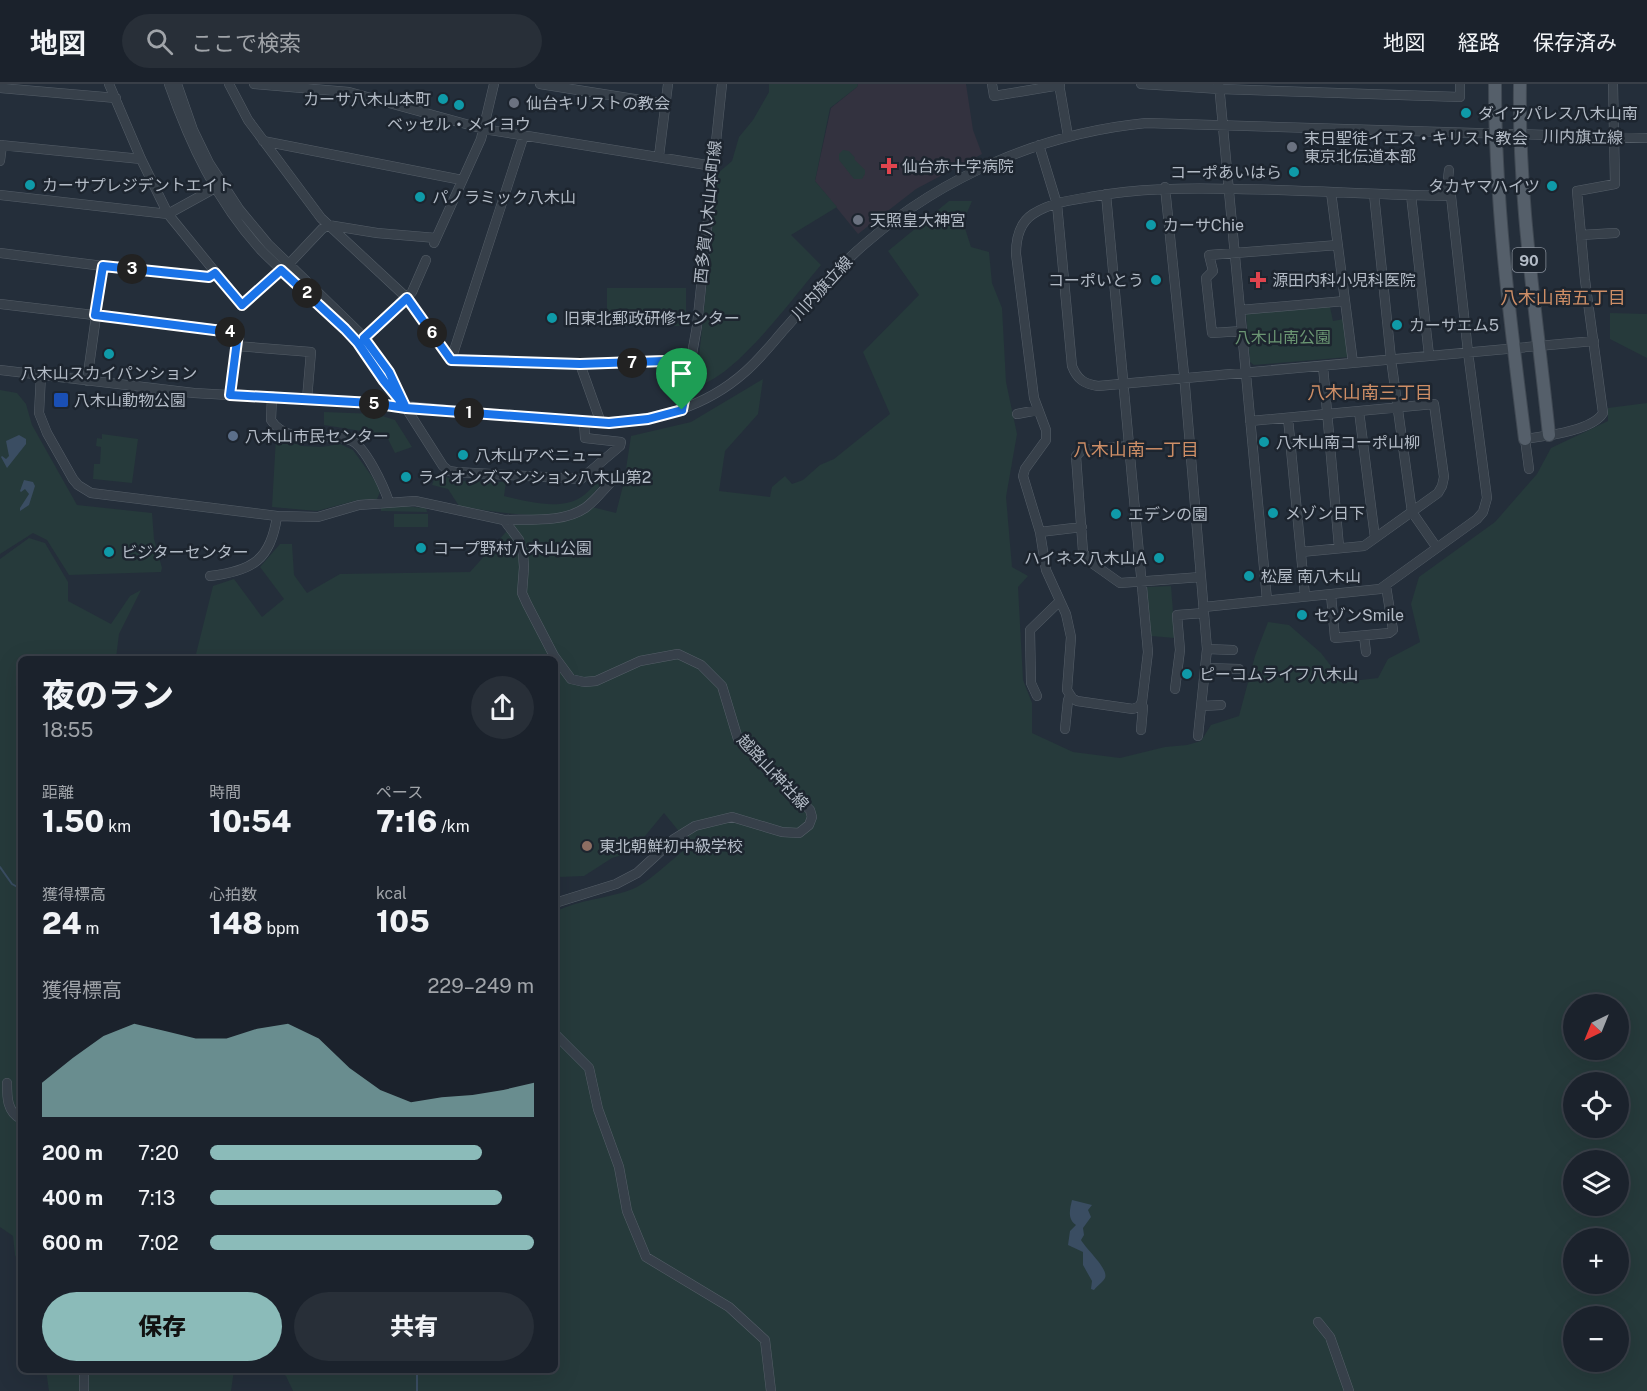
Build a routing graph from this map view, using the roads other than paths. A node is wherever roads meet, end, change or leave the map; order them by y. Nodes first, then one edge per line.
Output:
1 (109, 84) edge
2 (169, 84) edge
3 (177, 84) edge
4 (229, 84) edge
5 (254, 84) edge
6 (494, 84) edge
7 (540, 84) edge
8 (668, 84) edge
9 (722, 84) edge
10 (992, 84) edge
11 (1141, 84) edge
12 (1406, 84) edge
13 (1460, 84) edge
14 (1495, 84) edge
15 (1520, 84) edge
16 (1613, 84) edge
17 (1060, 85) edge
18 (1026, 87) edge
19 (1220, 87) edge
20 (0, 88) edge
21 (48, 88) edge
22 (349, 88) edge
23 (1405, 96) junction
24 (116, 98) junction
25 (666, 104) junction
26 (1224, 125) junction
27 (484, 129) junction
28 (524, 135) junction
29 (1495, 135) junction
30 (1519, 135) junction
31 (1068, 136) junction
32 (1614, 138) junction
33 (1647, 138) edge
34 (263, 141) junction
35 (1, 145) edge
36 (1039, 145) junction
37 (658, 156) junction
38 (141, 159) junction
39 (0, 161) edge
40 (713, 166) junction
41 (1449, 170) dead end
42 (462, 180) junction
43 (1165, 187) junction
44 (215, 188) junction
45 (1229, 188) junction
46 (1330, 192) junction
47 (1106, 194) junction
48 (1374, 194) junction
49 (0, 195) edge
50 (1411, 195) junction
51 (1446, 196) junction
52 (1057, 204) junction
53 (168, 213) junction
54 (328, 225) junction
55 (1615, 233) dead end
56 (1581, 235) junction
57 (1338, 245) junction
58 (0, 253) edge
59 (1235, 254) junction
60 (426, 260) dead end
61 (103, 266) junction
62 (285, 267) junction
63 (215, 273) junction
64 (407, 298) junction
65 (1345, 301) junction
66 (0, 304) edge
67 (1240, 310) junction
68 (95, 315) junction
69 (1242, 331) junction
70 (364, 338) junction
71 (1594, 340) junction
72 (236, 346) junction
73 (1539, 346) junction
74 (1514, 348) junction
75 (1468, 352) junction
76 (1429, 355) junction
77 (1391, 359) junction
78 (451, 360) junction
79 (692, 360) junction
80 (1353, 363) junction
81 (580, 364) junction
82 (1323, 366) junction
83 (0, 370) edge
84 (1246, 373) junction
85 (41, 375) junction
86 (1184, 379) junction
87 (87, 381) junction
88 (1124, 384) junction
89 (230, 395) junction
90 (272, 396) junction
91 (306, 399) junction
92 (1397, 407) junction
93 (406, 408) junction
94 (682, 410) junction
95 (1038, 410) junction
96 (1359, 411) junction
97 (1327, 413) junction
98 (1017, 414) dead end
99 (1288, 418) junction
100 (1250, 421) junction
101 (584, 422) junction
102 (601, 423) junction
103 (1549, 435) junction
104 (1525, 439) junction
105 (1129, 446) junction
106 (1529, 470) dead end
107 (612, 481) dead end
108 (388, 502) junction
109 (1412, 512) junction
110 (277, 516) junction
111 (504, 520) junction
112 (1082, 527) junction
113 (1040, 532) junction
114 (1375, 538) junction
115 (1339, 548) junction
116 (1437, 548) junction
117 (1301, 552) junction
118 (210, 576) dead end
119 (1201, 577) junction
120 (1142, 582) junction
121 (1386, 586) junction
122 (1331, 595) junction
123 (1305, 596) junction
124 (1267, 600) junction
125 (1060, 601) junction
126 (1204, 610) junction
127 (1364, 636) junction
128 (1207, 649) junction
129 (1233, 650) dead end
130 (1366, 652) dead end
131 (554, 656) edge
132 (558, 662) edge
133 (1206, 668) junction
134 (1239, 669) dead end
135 (1176, 689) dead end
136 (1037, 696) dead end
137 (1071, 696) junction
138 (1142, 703) junction
139 (1221, 705) dead end
140 (1202, 706) junction
141 (1065, 729) dead end
142 (1141, 730) dead end
143 (1198, 736) dead end
144 (558, 902) edge
145 (558, 1037) edge
146 (7, 1083) dead end
147 (18, 1118) edge
148 (1318, 1322) dead end
149 (84, 1373) edge
150 (84, 1391) edge
151 (771, 1391) edge
152 (1349, 1391) edge

1 - 24 street
2 - 44 street
3 - 62 street
4 - 34 street
5 - 22 street
6 - 27 street
7 - 25 street
8 - 25 street
9 - 40 street, 西多賀八木山本町線
10 - 18 street
11 - 19 street
12 - 23 street
13 - 23 street
14 - 29 main road, 90
15 - 30 main road, 90
16 - 32 street
17 - 18 street
17 - 31 street
19 - 23 street
19 - 26 street
20 - 21 street
21 - 24 street
22 - 27 street
24 - 38 street
25 - 37 street
26 - 29 street, 川内旗立線
26 - 31 street, 川内旗立線
26 - 45 street
27 - 28 street
27 - 42 street
28 - 37 street
28 - 78 street
29 - 30 street, 川内旗立線
29 - 74 main road, 90
30 - 32 street, 川内旗立線
30 - 73 main road, 90
31 - 36 street, 川内旗立線
32 - 33 street, 川内旗立線
32 - 56 street
34 - 42 street
34 - 54 street
35 - 38 street
35 - 39 street
36 - 52 street
36 - 94 street, 川内旗立線
37 - 40 street
38 - 53 street
40 - 79 street, 西多賀八木山本町線
41 - 51 street
42 - 54 street
43 - 45 street
43 - 47 street
43 - 86 street
44 - 53 street
44 - 62 street
45 - 46 street
45 - 59 street
46 - 48 street
46 - 57 street
47 - 52 street
47 - 88 street
48 - 50 street
48 - 77 street
49 - 53 street
50 - 51 street
50 - 76 street
51 - 75 street
52 - 88 street
52 - 95 street
53 - 63 street
54 - 62 street
54 - 64 street
55 - 56 street
56 - 71 street
57 - 59 street
57 - 65 street
58 - 61 street
59 - 67 street
59 - 69 street
60 - 64 street
61 - 63 street
61 - 68 street
62 - 63 street
62 - 70 street
62 - 93 street
64 - 70 street
64 - 78 street
65 - 67 street
65 - 80 street
66 - 68 street
67 - 69 street
68 - 72 street
68 - 87 street
69 - 84 street
70 - 93 street
71 - 73 street
71 - 103 street
72 - 89 street
72 - 91 street
73 - 74 street
73 - 103 main road, 90
74 - 75 street
74 - 104 main road, 90
75 - 76 street
75 - 116 street
76 - 77 street
77 - 80 street
77 - 92 street
78 - 81 street
79 - 81 street
79 - 94 street, 西多賀八木山本町線
80 - 82 street
81 - 102 street
82 - 84 street
82 - 97 street
83 - 85 street, 川内旗立線
84 - 86 street
84 - 100 street
85 - 87 street, 川内旗立線
85 - 110 street
86 - 88 street
86 - 119 street
87 - 89 street, 川内旗立線
88 - 105 street
89 - 90 street, 川内旗立線
90 - 91 street, 川内旗立線
90 - 108 street
91 - 93 street, 川内旗立線
92 - 96 street
92 - 109 street
92 - 109 street
93 - 101 street, 川内旗立線
93 - 101 street
94 - 102 street, 川内旗立線
95 - 98 street
95 - 113 street
96 - 97 street
96 - 114 street
97 - 99 street
97 - 115 street
99 - 100 street
99 - 117 street
100 - 124 street
101 - 102 street, 川内旗立線
103 - 104 street
104 - 106 street, 90
105 - 112 street
105 - 120 street
107 - 111 street
108 - 110 street
108 - 111 street
109 - 114 street
109 - 116 street
110 - 118 street
111 - 131 street, 越路山神社線
112 - 113 street
112 - 120 street
113 - 125 street
114 - 115 street
115 - 117 street
116 - 121 street
117 - 123 street
119 - 120 street
119 - 126 street
120 - 138 street
121 - 122 street
121 - 127 street
122 - 123 street
122 - 127 street
123 - 124 street
124 - 126 street
125 - 136 street
125 - 137 street
126 - 128 street
126 - 135 street
127 - 130 street
128 - 129 street
128 - 133 street
132 - 144 street, 越路山神社線
133 - 134 street
133 - 140 street
137 - 138 street
137 - 141 street
138 - 142 street
139 - 140 street
140 - 143 street
145 - 151 street
146 - 147 street
148 - 152 street
149 - 150 street

